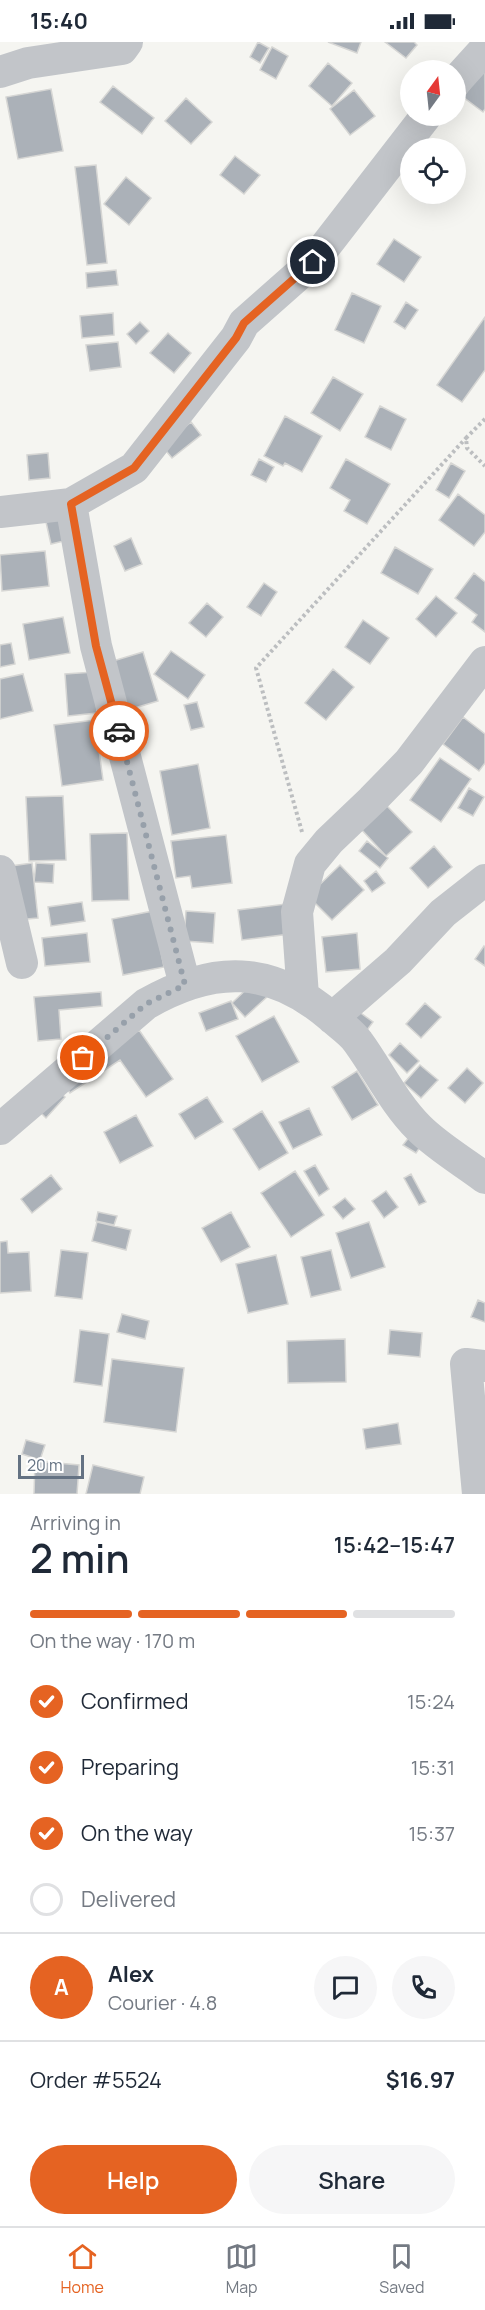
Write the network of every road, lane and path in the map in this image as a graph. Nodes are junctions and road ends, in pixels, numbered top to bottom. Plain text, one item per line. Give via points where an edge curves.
1 (128, 42) edge
2 (485, 49) edge
3 (466, 70) edge
4 (0, 72) edge
5 (418, 126) edge
6 (485, 419) edge
7 (466, 438) junction
8 (485, 466) edge
9 (71, 504) junction
10 (0, 512) edge
11 (485, 662) edge
12 (310, 864) junction
13 (0, 871) edge
14 (479, 893) edge
15 (22, 963) dead end
16 (185, 985) junction
17 (303, 996) junction
18 (332, 1018) junction
19 (0, 1129) edge
20 (485, 1178) edge
21 (485, 1366) edge
22 (478, 1494) edge

1 - 4 street via 122,49 28,63
2 - 3 street
5 - 9 street via 313,262 244,323 134,468
6 - 7 path
7 - 8 path via 466,448
7 - 12 path via 256,668
9 - 10 street
9 - 16 street via 96,646
11 - 12 street via 409,762 328,841
12 - 17 street via 297,912
13 - 15 street
14 - 18 street via 443,913 398,961
16 - 17 street via 219,976 263,978
16 - 19 street via 146,1004
17 - 18 street
18 - 20 street via 357,1040 393,1097 420,1129
21 - 22 street via 466,1364

